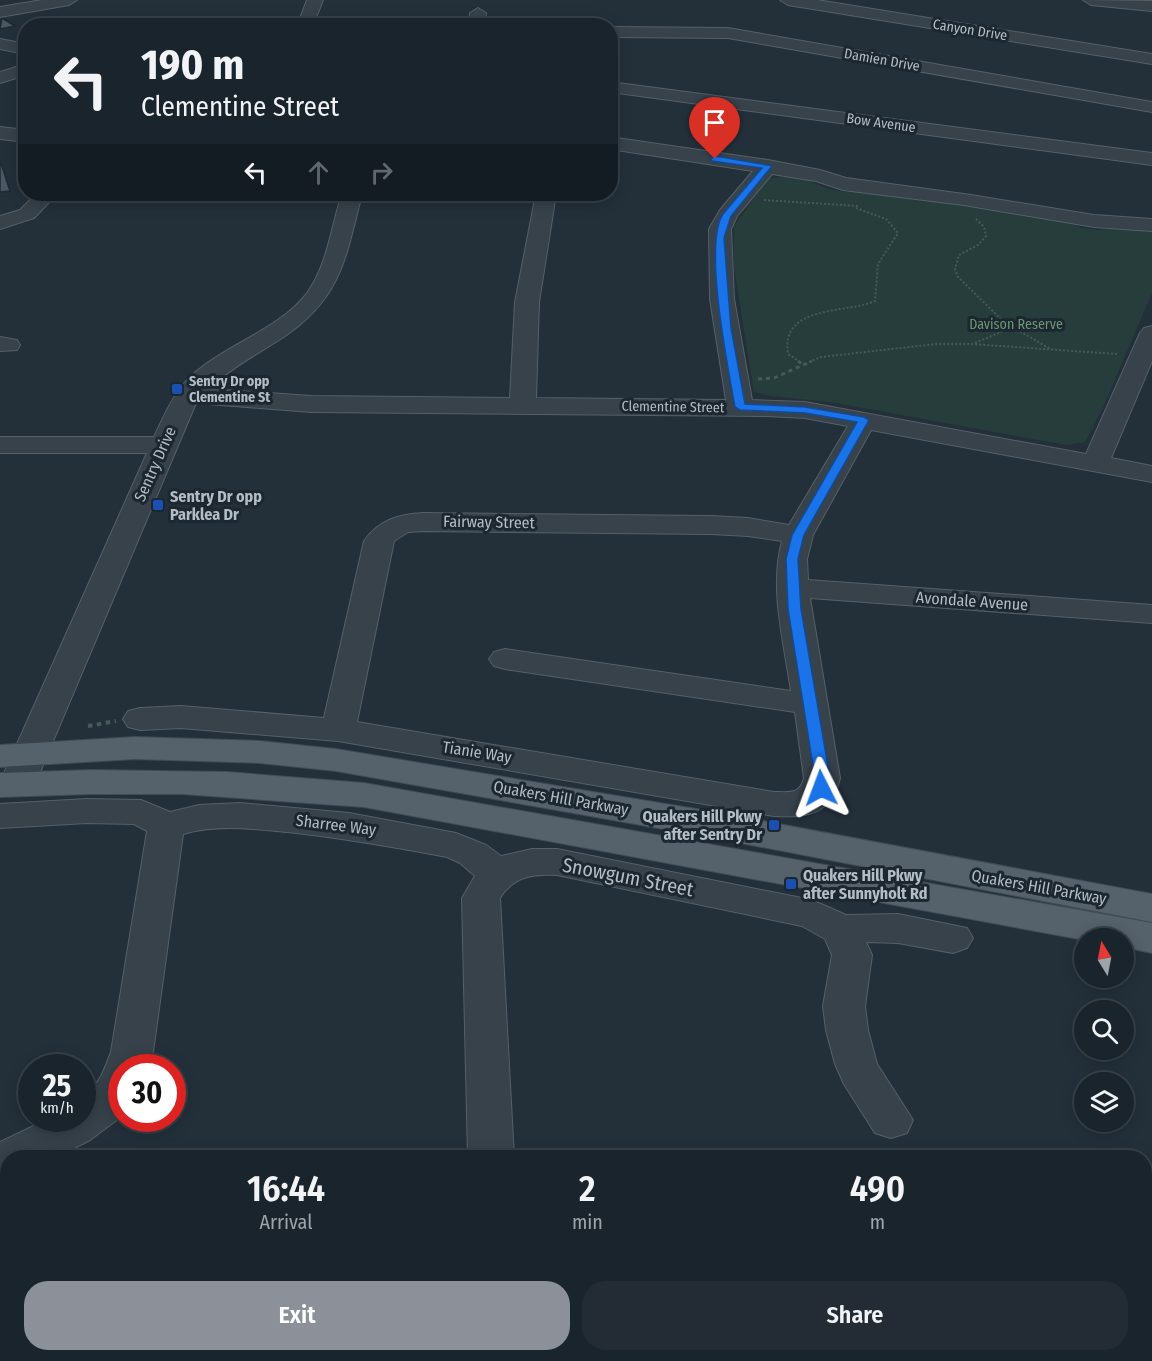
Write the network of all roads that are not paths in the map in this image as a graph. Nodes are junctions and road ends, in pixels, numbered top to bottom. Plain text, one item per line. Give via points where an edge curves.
1 (69, 0) edge
2 (315, 0) edge
3 (788, 0) edge
4 (1091, 0) edge
5 (834, 3) edge
6 (1152, 6) edge
7 (0, 12) edge
8 (981, 14) dead end
9 (308, 18) edge
10 (963, 28) junction
11 (618, 29) edge
12 (1152, 43) edge
13 (0, 44) edge
14 (18, 47) edge
15 (1144, 58) edge
16 (18, 72) edge
17 (0, 78) edge
18 (703, 79) dead end
19 (618, 88) edge
20 (685, 97) junction
21 (1152, 107) edge
22 (0, 133) edge
23 (18, 135) edge
24 (618, 144) edge
25 (1152, 159) edge
26 (768, 166) junction
27 (40, 201) edge
28 (350, 201) edge
29 (545, 201) edge
30 (0, 223) edge
31 (1152, 225) edge
32 (1152, 333) edge
33 (188, 395) junction
34 (523, 405) junction
35 (740, 407) junction
36 (864, 420) junction
37 (0, 445) edge
38 (164, 445) junction
39 (1095, 464) junction
40 (1152, 474) edge
41 (798, 535) junction
42 (793, 588) junction
43 (1152, 614) edge
44 (505, 659) dead end
45 (810, 704) junction
46 (140, 719) dead end
47 (338, 730) junction
48 (12, 770) edge
49 (0, 816) edge
50 (166, 826) junction
51 (496, 873) junction
52 (1152, 908) edge
53 (841, 930) junction
54 (953, 938) dead end
55 (1152, 938) edge
56 (131, 1054) edge
57 (108, 1101) edge
58 (891, 1120) dead end
59 (26, 1150) edge
60 (491, 1150) edge

1 - 7 street
2 - 9 street
3 - 5 street, Canyon Drive
4 - 6 street
5 - 10 street, Canyon Drive
8 - 10 street
10 - 15 street, Canyon Drive
11 - 21 street, Damien Drive via 629,26 728,33
12 - 15 street
13 - 14 street
16 - 17 street
18 - 20 street
19 - 20 street, Bow Avenue
20 - 25 street, Bow Avenue
22 - 23 street
24 - 26 street
26 - 31 street via 968,206
26 - 35 street via 723,221 719,238 722,299
27 - 30 street via 27,214
28 - 33 street, Sentry Drive via 326,280 309,305
29 - 34 street via 527,302
32 - 39 street
33 - 34 street, Clementine Street via 311,404
33 - 38 street, Sentry Drive
34 - 35 street, Clementine Street
35 - 36 street, Clementine Street via 805,410
36 - 39 street, Clementine Street
36 - 41 street
37 - 38 street
38 - 48 street, Sentry Drive
39 - 40 street, Clementine Street
41 - 42 street via 792,559
41 - 47 street, Fairway Street via 711,525 424,522 397,526 378,541
42 - 43 street, Avondale Avenue
42 - 45 street
44 - 45 street
45 - 47 street, Tianie Way via 822,778 821,788 811,800 801,803 774,804
46 - 47 street, Tianie Way via 181,717
48 - 52 main road, Quakers Hill Parkway via 135,748 260,752 336,760 720,826
48 - 55 main road, Quakers Hill Parkway via 92,781 276,785 364,795
49 - 50 street via 141,812
50 - 51 street, Sharree Way via 199,818 240,815 350,825 456,846
50 - 56 street
51 - 53 street, Snowgum Street via 535,861 556,862 812,914
51 - 60 street via 481,898
53 - 54 street via 890,926
53 - 58 street via 852,955 844,1006 847,1030 856,1064
57 - 59 street via 88,1118

